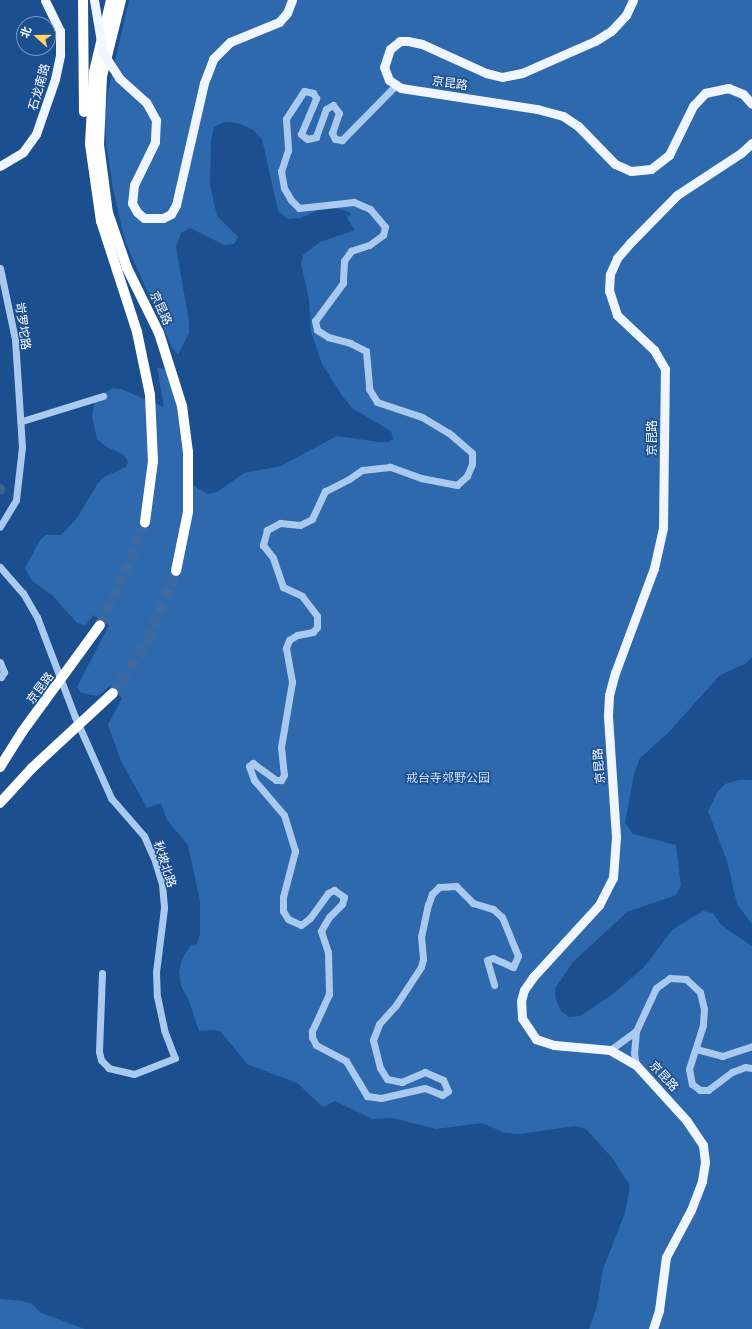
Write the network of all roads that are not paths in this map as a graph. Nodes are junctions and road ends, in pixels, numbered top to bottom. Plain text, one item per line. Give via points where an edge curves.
1 (45, 0) edge
2 (83, 0) edge
3 (94, 0) edge
4 (111, 0) edge
5 (121, 0) edge
6 (292, 0) edge
7 (633, 0) edge
8 (395, 86) junction
9 (752, 104) edge
10 (752, 143) edge
11 (0, 166) edge
12 (94, 184) junction
13 (0, 268) edge
14 (103, 396) dead end
15 (22, 421) junction
16 (145, 522) tunnel mouth
17 (0, 527) edge
18 (0, 567) edge
19 (176, 571) tunnel mouth
20 (100, 625) tunnel mouth
21 (0, 662) edge
22 (1, 677) edge
23 (113, 693) tunnel mouth
24 (0, 767) edge
25 (0, 803) edge
26 (102, 973) dead end
27 (494, 985) dead end
28 (636, 1031) junction
29 (752, 1046) edge
30 (696, 1049) junction
31 (610, 1050) junction
32 (636, 1065) junction
33 (752, 1068) edge
34 (653, 1329) edge

1 - 11 main road, 石龙南路 via 60,31 60,55 55,79 36,134 23,152
2 - 12 highway via 85,145 88,173
3 - 6 main road, bridge via 103,53 119,78 146,102 156,120 154,142 134,185 132,203 144,218 163,218 171,214 176,205 204,83 213,59 230,42 279,22 287,13
4 - 12 highway via 94,72 90,144
5 - 19 highway, 京昆路 via 102,76 99,146 108,212 127,268 168,357 182,406 188,452 188,512
7 - 8 main road, 京昆路 via 617,26 602,37 539,67 511,75 486,73 422,44 400,41 390,48 384,60 386,74
8 - 9 main road, 京昆路 via 556,113 578,126 615,164 636,171 651,169 669,155 693,106 705,93 728,88 743,94
8 - 27 street via 342,140 335,139 332,133 339,112 333,105 326,109 316,137 307,139 301,134 316,98 313,93 304,91 286,119 288,150 281,171 284,188 290,200 299,208 309,209 354,202 370,209 384,227 383,236 369,245 351,251 344,261 343,283 315,321 317,330 328,337 366,351 369,389 377,402 422,417 449,433 472,453 472,464 467,476 457,485 421,478 390,467 362,470 325,491 312,519 300,524 280,523 267,530 263,545 273,558 283,586 302,596 318,616 317,627 313,632 297,635 289,640 286,648 292,682 282,747 284,775 281,780 276,780 253,763 249,766 254,780 284,815 295,851 293,868 283,897 283,911 288,919 301,925 310,918 328,893 334,890 344,897 342,904 329,916 321,931 328,957 329,994 312,1030 312,1037 316,1044 346,1061 353,1068 367,1096 380,1098 425,1088 442,1095 448,1091 443,1080 425,1072 402,1082 387,1079 380,1068 373,1040 379,1024 396,1005 421,967 421,937 428,905 432,894 439,887 456,886 473,903 493,910 502,917 518,956 514,967 494,958 488,960
10 - 31 main road, 京昆路 via 673,199 622,252 613,267 609,281 611,300 617,315 654,350 665,370 663,528 654,568 615,673 610,694 609,722 616,837 613,878 605,896 590,916 527,985 520,1010 530,1033 545,1043
12 - 16 highway via 101,221 137,332 147,377 153,441
13 - 15 street, 岢罗坨路 via 15,339
14 - 15 street
15 - 17 street, 岢罗坨路 via 16,500
18 - 26 street, 秋坡北路 via 23,593 37,617 75,717 112,798 144,836 154,858 162,884 164,908 156,972 157,996 164,1030 175,1058 134,1074 109,1068 101,1060 99,1051
20 - 24 highway, 京昆路, bridge via 22,732
21 - 22 street via 4,672
23 - 25 highway, bridge via 32,768
28 - 30 street via 656,988 670,978 686,979 700,992 704,1008 703,1025
28 - 31 street
28 - 32 street
29 - 30 street via 722,1056
30 - 33 street via 689,1075 692,1084 700,1090 712,1089 732,1072 745,1067
31 - 32 main road, 京昆路
32 - 34 main road, 京昆路 via 687,1121 700,1138 705,1154 704,1171 696,1199 666,1257 659,1310

